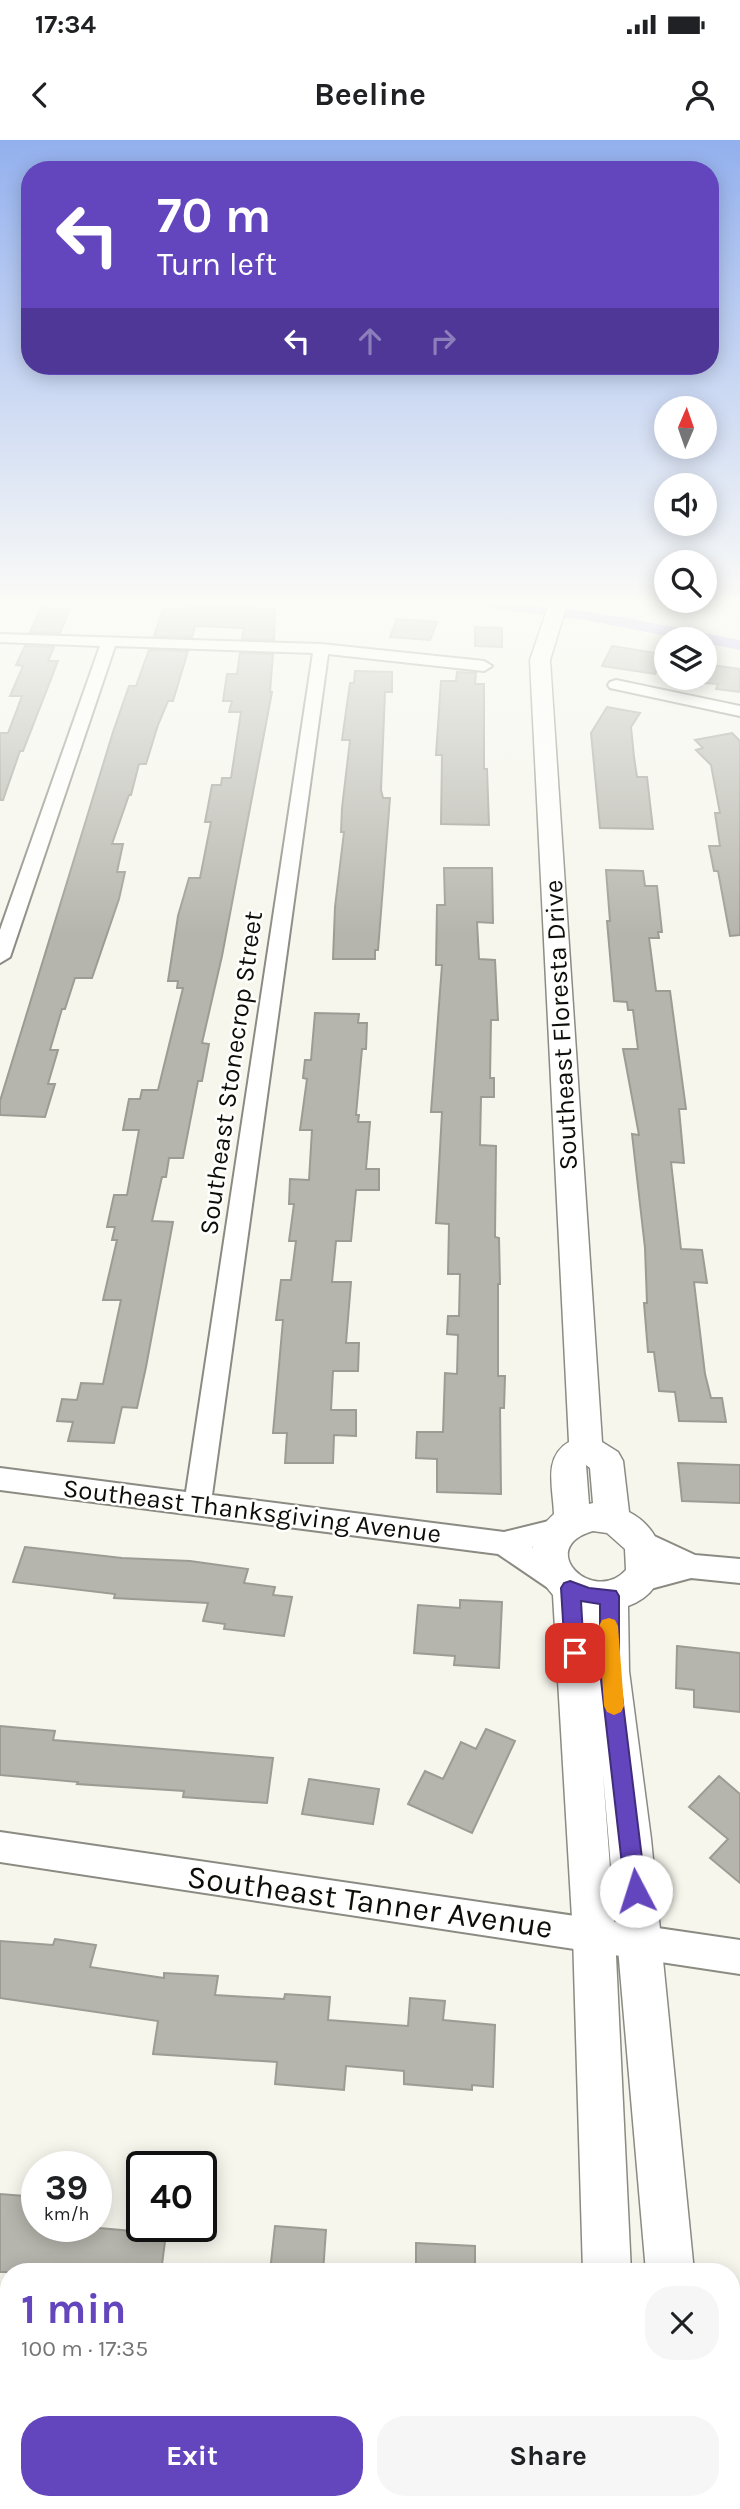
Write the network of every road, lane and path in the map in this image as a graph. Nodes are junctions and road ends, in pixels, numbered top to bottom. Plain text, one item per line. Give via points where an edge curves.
1 (84, 715) edge
2 (312, 715) edge
3 (543, 715) edge
4 (0, 957) edge
5 (586, 1448) junction
6 (0, 1479) edge
7 (197, 1505) junction
8 (565, 1525) junction
9 (625, 1530) junction
10 (504, 1542) junction
11 (691, 1566) junction
12 (740, 1571) edge
13 (596, 1587) junction
14 (0, 1847) edge
15 (594, 1935) junction
16 (641, 1942) junction
17 (740, 1957) edge
18 (607, 2263) edge
19 (669, 2263) edge

1 - 4 street
2 - 7 street, Southeast Stonecrop Street
3 - 5 street, Southeast Floresta Drive
5 - 8 street via 569,1458
5 - 9 street via 606,1461
6 - 7 street, Southeast Thanksgiving Avenue
7 - 10 street, Southeast Thanksgiving Avenue
8 - 9 street via 593,1517
8 - 10 street, Southeast Thanksgiving Avenue
8 - 13 street via 551,1540 549,1562
9 - 11 street
9 - 13 street via 646,1562
10 - 13 street, Southeast Thanksgiving Avenue
11 - 12 street
11 - 13 street
13 - 15 street
13 - 16 street
14 - 15 street, Southeast Tanner Avenue
15 - 16 street, Southeast Tanner Avenue
15 - 18 street
16 - 17 street, Southeast Tanner Avenue
16 - 19 street

